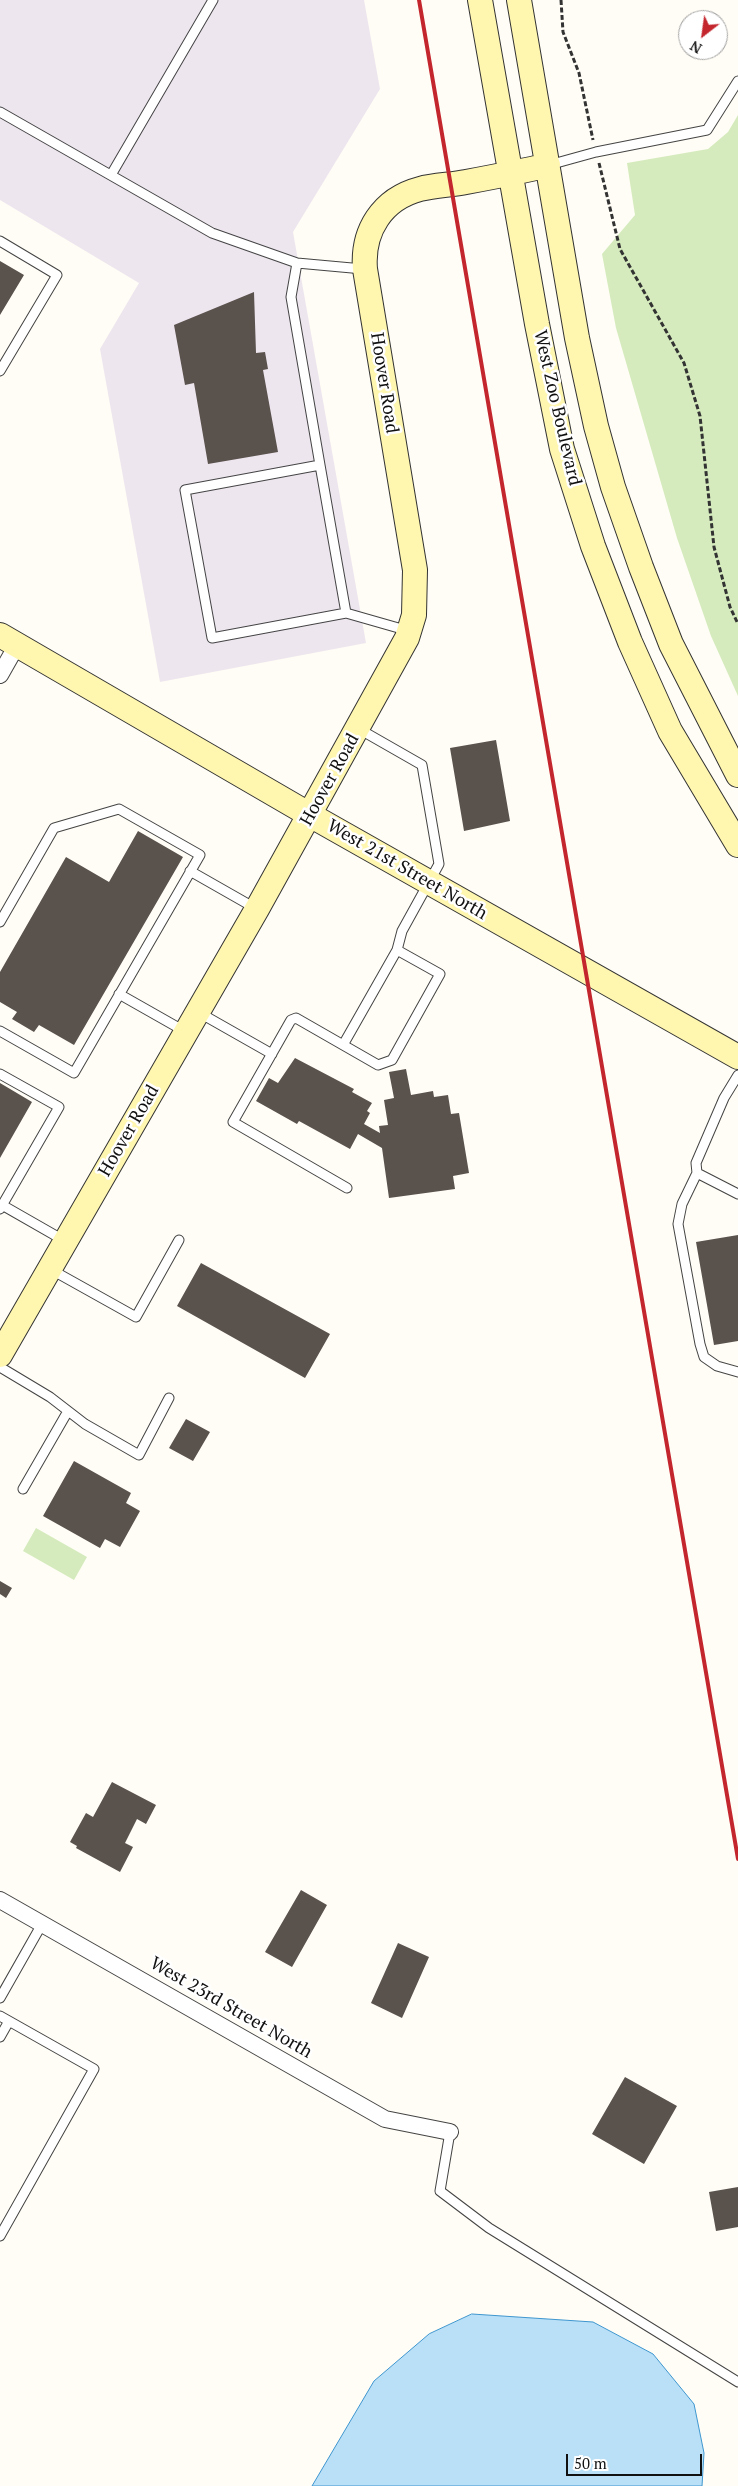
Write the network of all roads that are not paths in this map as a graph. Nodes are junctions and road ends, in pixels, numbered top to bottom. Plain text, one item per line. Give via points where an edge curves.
1 (213, 0) edge
2 (480, 0) edge
3 (519, 0) edge
4 (738, 81) edge
5 (0, 112) edge
6 (548, 165) junction
7 (510, 174) junction
8 (111, 175) junction
9 (0, 242) edge
10 (296, 263) junction
11 (365, 269) junction
12 (0, 371) edge
13 (320, 465) junction
14 (346, 613) junction
15 (409, 631) junction
16 (9, 640) edge
17 (0, 675) edge
18 (359, 729) junction
19 (738, 775) edge
20 (310, 815) junction
21 (738, 845) edge
22 (190, 871) junction
23 (429, 883) junction
24 (257, 909) junction
25 (0, 922) edge
26 (397, 950) junction
27 (119, 994) junction
28 (198, 1012) junction
29 (0, 1031) edge
30 (186, 1032) junction
31 (343, 1045) junction
32 (272, 1054) junction
33 (738, 1061) edge
34 (0, 1074) edge
35 (697, 1173) junction
36 (347, 1188) dead end
37 (738, 1194) edge
38 (1, 1207) edge
39 (179, 1240) dead end
40 (66, 1241) junction
41 (49, 1269) junction
42 (0, 1355) edge
43 (0, 1367) edge
44 (738, 1372) edge
45 (169, 1398) dead end
46 (68, 1411) junction
47 (23, 1489) dead end
48 (0, 1900) edge
49 (42, 1924) junction
50 (0, 1998) edge
51 (0, 2016) edge
52 (9, 2021) junction
53 (0, 2037) edge
54 (450, 2132) joint
55 (0, 2236) edge
56 (738, 2382) edge

1 - 8 lane
2 - 7 street, West Zoo Boulevard
3 - 6 street, West Zoo Boulevard
4 - 6 lane via 707,130
5 - 8 lane
6 - 7 street, Hoover Road
6 - 19 street, West Zoo Boulevard via 577,338 613,487 671,644
7 - 11 street, Hoover Road via 421,188 403,195 379,214 370,228 365,245
7 - 21 street, West Zoo Boulevard via 562,449 593,546 630,642 670,731
8 - 10 lane via 212,233
9 - 12 lane via 57,275
10 - 11 lane
10 - 13 lane via 290,297
11 - 15 street, Hoover Road via 415,570 416,594
13 - 14 lane
13 - 14 lane via 185,490 212,638
14 - 15 lane
15 - 18 street, Hoover Road
16 - 17 street
16 - 20 street, West 21st Street North
18 - 20 street, Hoover Road
18 - 23 lane via 422,765 439,864
20 - 23 street, West 21st Street North
20 - 24 street, Hoover Road
22 - 24 lane
22 - 25 lane via 200,855 119,808 54,828
22 - 27 lane
23 - 26 lane via 402,931
23 - 33 street, West 21st Street North
24 - 28 street, Hoover Road
26 - 31 lane
26 - 31 lane via 440,974 396,1053 392,1060 378,1065
27 - 29 lane via 74,1073
27 - 30 lane
28 - 30 street, Hoover Road
28 - 32 lane
30 - 40 street, Hoover Road
31 - 32 lane via 296,1018 291,1020
32 - 36 lane via 233,1122
33 - 35 lane via 696,1163
34 - 38 lane via 59,1108
35 - 37 lane
35 - 44 lane via 682,1204 678,1224 700,1344 704,1357 717,1366
38 - 40 lane
39 - 41 lane via 136,1317
40 - 41 street, Hoover Road
41 - 42 street, Hoover Road
43 - 46 lane
45 - 46 lane via 139,1455
46 - 47 lane
48 - 49 street, West 23rd Street North
49 - 50 lane
49 - 54 street, West 23rd Street North via 385,2119
51 - 52 lane
52 - 53 lane
52 - 55 lane via 94,2069
54 - 56 lane via 440,2191 489,2228

